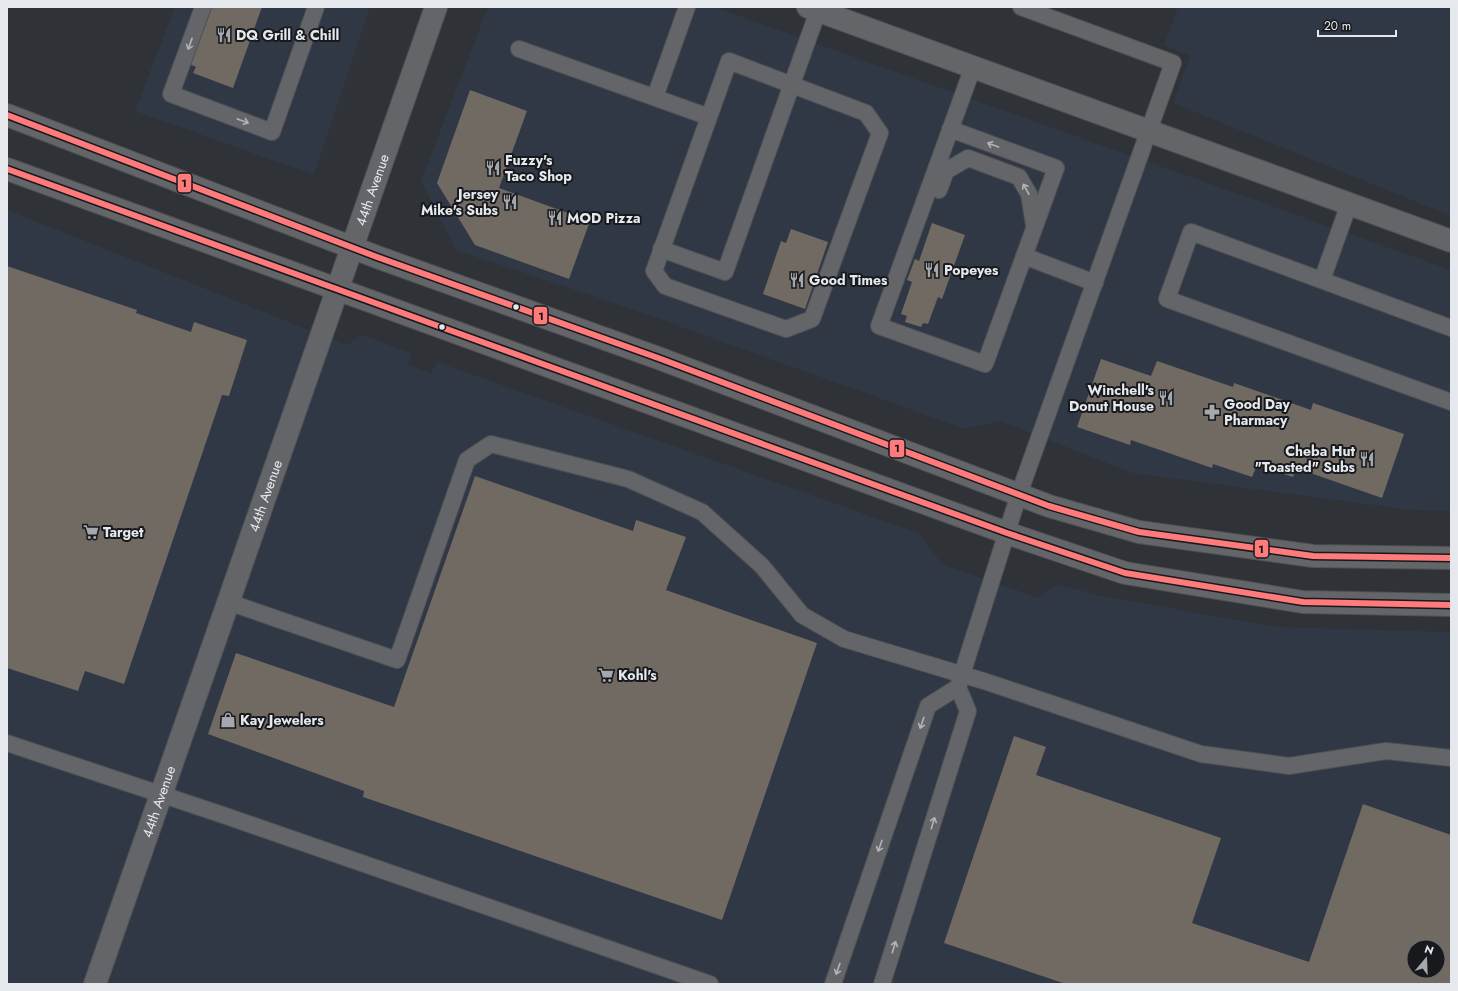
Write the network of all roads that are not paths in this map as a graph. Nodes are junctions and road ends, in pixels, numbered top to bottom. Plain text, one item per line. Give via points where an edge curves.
1 (203, 7) edge
2 (316, 7) edge
3 (436, 7) edge
4 (688, 7) edge
5 (1021, 7) edge
6 (813, 9) edge
7 (519, 49) dead end
8 (973, 67) junction
9 (792, 84) junction
10 (654, 97) junction
11 (7, 115) edge
12 (709, 117) junction
13 (950, 129) junction
14 (1149, 131) junction
15 (7, 169) edge
16 (1349, 204) junction
17 (1034, 227) junction
18 (1451, 241) edge
19 (352, 247) junction
20 (661, 249) junction
21 (1024, 256) junction
22 (1322, 280) junction
23 (1095, 283) junction
24 (338, 288) junction
25 (887, 304) junction
26 (1451, 328) edge
27 (1451, 402) edge
28 (1019, 494) junction
29 (1007, 533) junction
30 (1451, 558) edge
31 (228, 602) junction
32 (1451, 605) edge
33 (960, 681) junction
34 (7, 743) edge
35 (1451, 758) edge
36 (161, 794) junction
37 (95, 984) edge
38 (710, 984) edge
39 (833, 984) edge
40 (882, 984) edge

1 -> 2 lane via 171,94 272,132
3 - 19 street, 44th Avenue
4 - 10 lane
5 - 14 lane via 1173,63
6 - 8 street
6 - 9 lane
7 - 10 lane
8 - 13 lane
8 - 14 street
9 - 12 lane via 729,61
9 - 20 lane via 725,272
9 - 20 lane via 866,113 880,133 812,319 786,329 665,286 654,271
10 - 12 lane
11 - 19 street
12 - 20 lane
17 -> 13 lane via 1056,168
13 - 25 lane
14 - 16 street
14 - 23 lane
15 - 24 street
16 - 18 street
16 - 22 lane
17 - 21 lane
17 -> 25 lane via 1029,194 1019,177 968,158 946,171 902,289
19 - 24 street, 44th Avenue
19 - 28 street via 661,359
21 - 23 lane
21 - 25 lane via 985,364 879,326
22 - 26 lane
22 - 27 lane via 1191,232 1167,299
23 - 28 lane
24 - 29 street
24 - 31 street, 44th Avenue
28 - 29 lane
28 - 30 street via 1049,506 1139,532 1313,556
29 - 32 street via 1125,573 1256,595 1303,602
29 - 33 lane
31 - 33 lane via 396,660 467,460 491,444 628,478 702,512 762,566 802,615 844,639
31 - 36 street, 44th Avenue
33 - 35 lane via 1201,754 1289,766 1386,751
33 -> 39 lane via 928,706
40 -> 33 lane via 968,711
34 - 36 lane
36 - 37 street, 44th Avenue
36 - 38 lane

